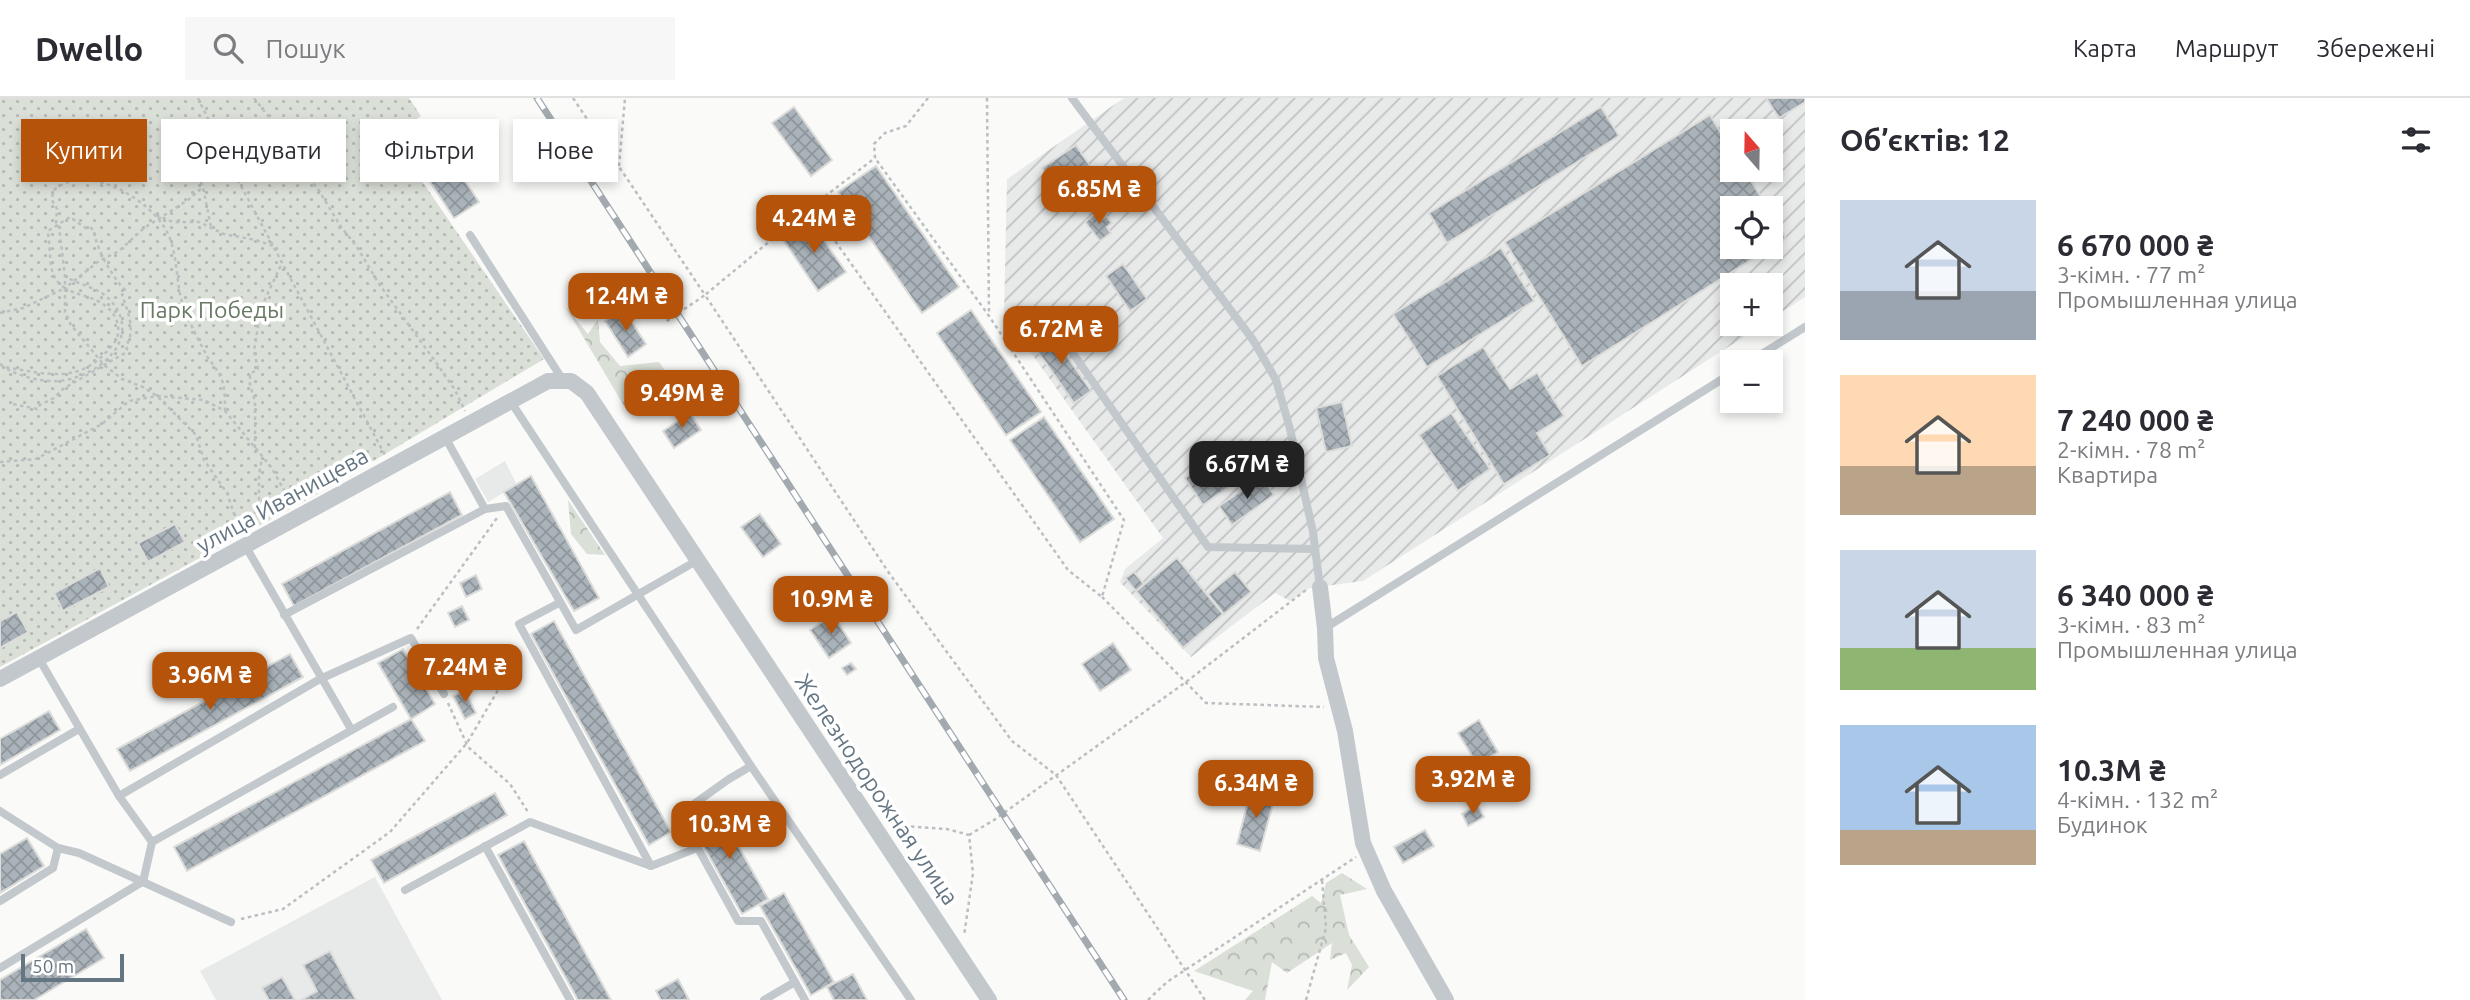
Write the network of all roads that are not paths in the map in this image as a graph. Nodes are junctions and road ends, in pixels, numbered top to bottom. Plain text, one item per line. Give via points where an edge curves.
1 (1072, 98) edge
2 (470, 235) dead end
3 (1049, 319) dead end
4 (1805, 327) edge
5 (1768, 350) edge
6 (1720, 381) edge
7 (564, 382) junction
8 (511, 402) junction
9 (445, 437) junction
10 (485, 509) junction
11 (246, 547) junction
12 (1315, 550) junction
13 (698, 560) junction
14 (1319, 583) joint
15 (640, 595) junction
16 (559, 603) junction
17 (284, 615) junction
18 (1325, 628) junction
19 (38, 657) junction
20 (0, 679) edge
21 (320, 679) junction
22 (444, 694) road end
23 (393, 707) dead end
24 (79, 729) junction
25 (351, 729) junction
26 (751, 766) junction
27 (0, 775) edge
28 (120, 796) junction
29 (0, 811) edge
30 (152, 842) junction
31 (485, 846) junction
32 (58, 848) junction
33 (697, 848) junction
34 (651, 866) junction
35 (143, 882) junction
36 (405, 890) dead end
37 (0, 901) edge
38 (231, 922) road end
39 (0, 968) edge
40 (795, 982) junction
41 (570, 1000) edge
42 (764, 1000) edge
43 (805, 1000) edge
44 (911, 1000) edge
45 (989, 1000) edge
46 (1446, 1000) edge

1 - 12 lane via 1253,340 1276,380
2 - 7 lane
3 - 12 lane via 1208,547
4 - 5 lane
6 - 18 lane
7 - 8 street, улица Иванищева via 548,381
7 - 13 street, Железнодорожная улица via 587,393
8 - 9 street, улица Иванищева
8 - 15 lane
9 - 10 lane
9 - 11 street, улица Иванищева
10 - 16 lane via 506,506
10 - 17 lane
11 - 17 lane
11 - 19 street, улица Иванищева
12 - 14 lane
13 - 15 lane
13 - 45 street, Железнодорожная улица
14 - 18 street
15 - 16 lane via 576,630
15 - 26 lane
16 - 34 lane via 519,624
17 - 21 lane
18 - 46 street via 1326,659 1345,731 1366,850
19 - 20 street, улица Иванищева
19 - 24 lane
21 - 22 lane via 411,638
21 - 25 lane
21 - 28 lane
23 - 25 lane
24 - 27 lane
24 - 28 lane
25 - 30 lane
26 - 33 lane via 684,811 683,821
26 - 44 lane
28 - 30 lane
29 - 32 lane
30 - 35 lane
31 - 34 lane via 530,822
31 - 36 lane
31 - 41 lane
32 - 35 lane
32 - 37 lane via 53,868
33 - 34 lane
33 - 40 lane via 738,921 761,921
35 - 38 lane
35 - 39 lane
40 - 42 lane
40 - 43 lane

